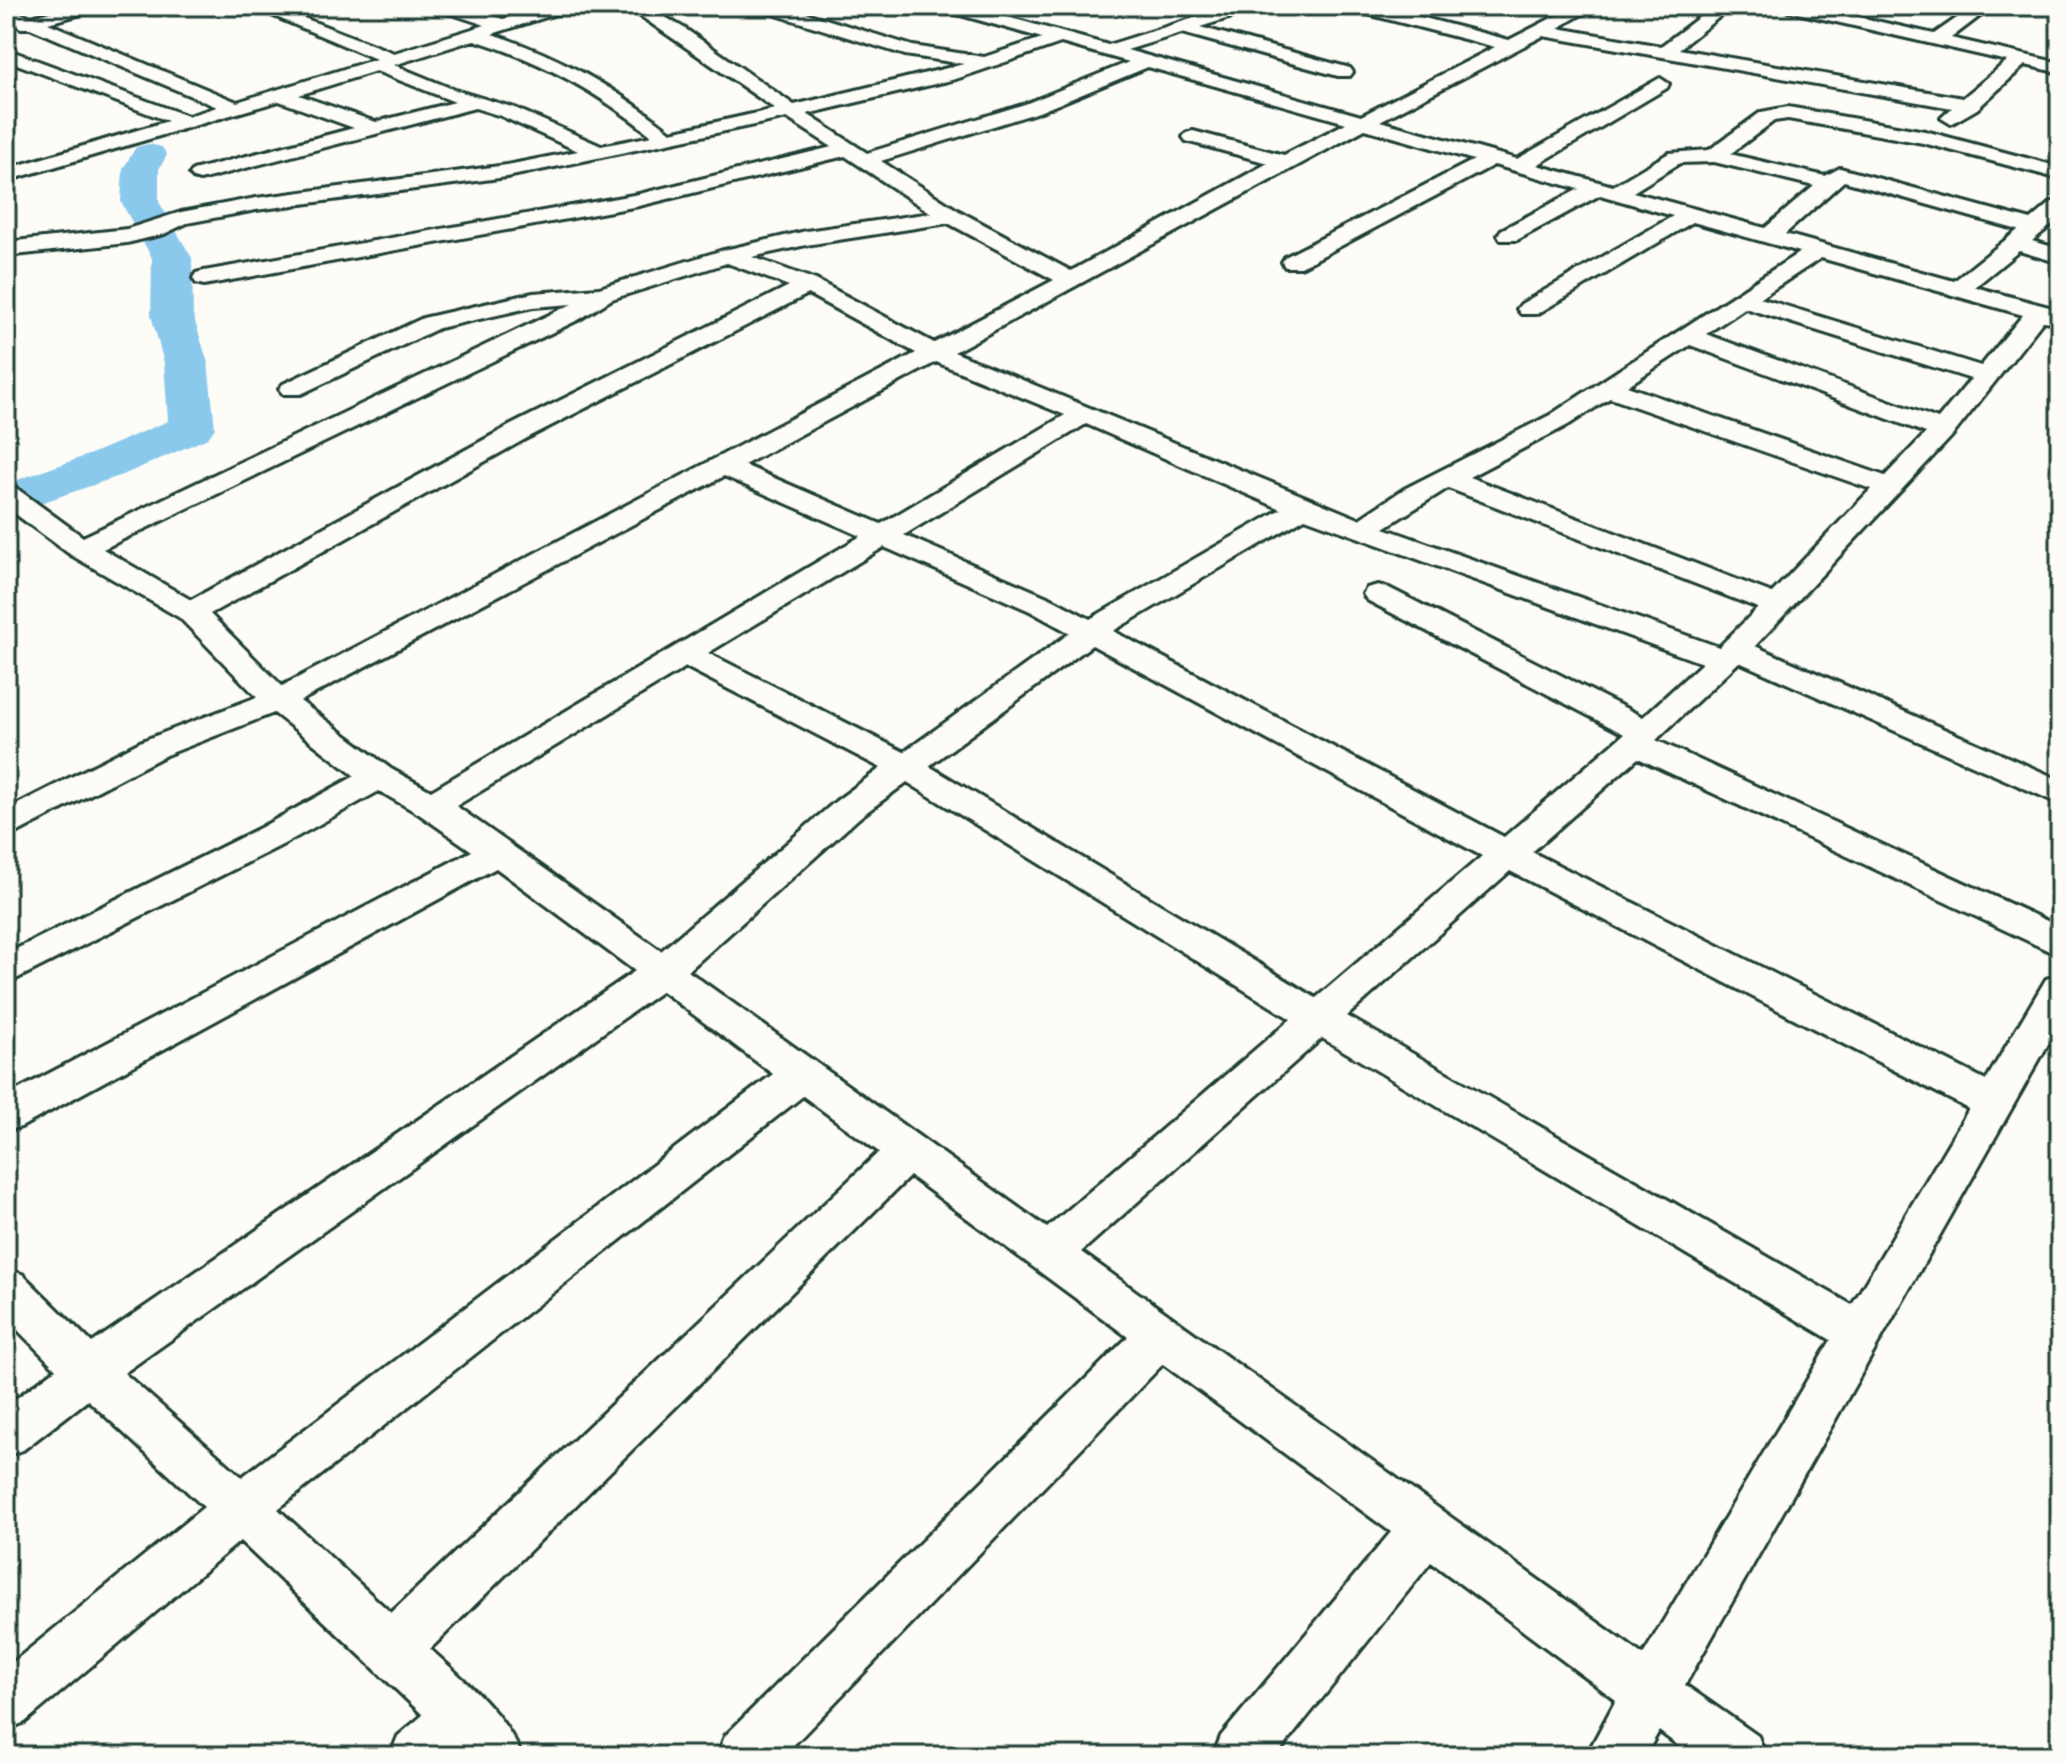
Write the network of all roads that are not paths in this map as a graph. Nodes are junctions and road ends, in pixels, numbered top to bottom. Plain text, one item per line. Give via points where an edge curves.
1 (90, 6) edge
2 (258, 6) edge
3 (446, 6) edge
4 (563, 6) edge
5 (634, 6) edge
6 (766, 6) edge
7 (949, 6) edge
8 (1184, 6) edge
9 (1358, 6) edge
10 (1588, 6) edge
11 (1725, 6) edge
12 (1792, 6) edge
13 (1985, 6) edge
14 (1390, 9) edge
15 (6, 13) edge
16 (1252, 14) edge
17 (1223, 15) junction
18 (33, 22) junction
19 (502, 25) junction
20 (1184, 28) junction
21 (6, 29) edge
22 (1538, 30) junction
23 (477, 35) junction
24 (1058, 38) junction
25 (1935, 41) junction
26 (1509, 45) junction
27 (1107, 51) junction
28 (1664, 52) junction
29 (6, 54) edge
30 (115, 55) junction
31 (2020, 60) junction
32 (387, 62) junction
33 (1145, 62) junction
34 (991, 63) junction
35 (2060, 68) edge
36 (55, 72) junction
37 (1344, 72) dead end
38 (1660, 84) dead end
39 (280, 95) junction
40 (477, 102) junction
41 (1970, 105) junction
42 (235, 108) junction
43 (791, 112) junction
44 (185, 121) junction
45 (1364, 124) junction
46 (376, 129) junction
47 (1193, 137) dead end
48 (1925, 137) junction
49 (667, 139) junction
50 (6, 150) edge
51 (599, 153) junction
52 (859, 154) junction
53 (1714, 156) junction
54 (1493, 158) junction
55 (1286, 162) junction
56 (38, 166) junction
57 (1520, 166) junction
58 (1841, 172) junction
59 (2060, 173) edge
60 (200, 174) dead end
61 (6, 175) edge
62 (1607, 190) junction
63 (2060, 207) edge
64 (1691, 214) junction
65 (951, 216) junction
66 (2036, 228) junction
67 (1509, 235) dead end
68 (1769, 236) junction
69 (2016, 243) junction
70 (6, 249) edge
71 (1818, 250) junction
72 (728, 256) junction
73 (2060, 256) edge
74 (1293, 262) dead end
75 (204, 278) dead end
76 (1071, 280) junction
77 (808, 285) junction
78 (1960, 288) junction
79 (604, 294) junction
80 (1742, 300) junction
81 (1529, 309) dead end
82 (2049, 315) edge
83 (1689, 336) junction
84 (935, 353) junction
85 (1987, 376) junction
86 (1607, 388) junction
87 (292, 389) dead end
88 (1085, 414) junction
89 (1943, 430) junction
90 (722, 465) junction
91 (1447, 478) junction
92 (1891, 487) junction
93 (6, 494) edge
94 (1303, 508) junction
95 (1363, 529) junction
96 (882, 535) junction
97 (81, 549) junction
98 (1378, 594) dead end
99 (1775, 604) junction
100 (191, 612) junction
101 (1090, 632) junction
102 (684, 653) junction
103 (1729, 654) junction
104 (278, 700) junction
105 (1640, 738) junction
106 (906, 767) junction
107 (379, 777) junction
108 (2060, 793) edge
109 (431, 806) junction
110 (6, 824) edge
111 (498, 852) junction
112 (1507, 854) junction
113 (2060, 943) edge
114 (6, 970) edge
115 (662, 972) junction
116 (2060, 989) edge
117 (1319, 1018) junction
118 (802, 1074) junction
119 (1993, 1102) junction
120 (6, 1115) edge
121 (908, 1151) junction
122 (1048, 1254) junction
123 (6, 1288) edge
124 (1859, 1333) junction
125 (1161, 1335) junction
126 (89, 1371) junction
127 (6, 1434) edge
128 (241, 1508) junction
129 (1426, 1528) junction
130 (392, 1649) junction
131 (1652, 1693) junction
132 (6, 1703) edge
133 (478, 1736) edge
134 (418, 1756) edge
135 (745, 1756) edge
136 (1241, 1756) edge
137 (1614, 1756) edge
138 (1738, 1756) edge

1 - 18 street
2 - 32 street
3 - 19 street
4 - 19 street
5 - 43 street
6 - 34 street via 911,51
7 - 24 street
8 - 17 street
9 - 14 street
10 - 22 street
11 - 28 street
12 - 25 street
13 - 25 street
14 - 26 street
15 - 18 street
16 - 17 street
17 - 20 street
18 - 21 street
18 - 30 street
19 - 23 street
20 - 27 street
20 - 37 street
22 - 26 street
22 - 28 street
23 - 32 street
23 - 49 street via 558,62 629,107
24 - 27 street
24 - 34 street
25 - 31 street
26 - 45 street
27 - 33 street
28 - 41 street
29 - 36 street
30 - 36 street
30 - 42 street
31 - 35 street
31 - 41 street
32 - 39 street
32 - 40 street
33 - 45 street
33 - 52 street via 1032,108
34 - 43 street
36 - 44 street
38 - 57 street
39 - 42 street
39 - 46 street
40 - 46 street
40 - 51 street
41 - 48 street
42 - 44 street
43 - 49 street
43 - 52 street
44 - 56 street
45 - 54 street
45 - 55 street
46 - 60 street
47 - 55 street
48 - 53 street via 1788,113 1768,116
48 - 59 street
49 - 51 street
50 - 56 street
51 - 70 street via 507,171 256,204 181,218 127,236
52 - 65 street
52 - 75 street via 639,200
53 - 58 street
53 - 62 street via 1676,157
54 - 57 street
54 - 74 street
55 - 76 street
56 - 61 street
57 - 62 street
58 - 66 street
58 - 68 street
62 - 64 street
62 - 67 street
63 - 66 street
64 - 68 street
64 - 81 street
65 - 72 street
65 - 76 street
66 - 69 street
68 - 71 street
69 - 73 street
69 - 78 street
71 - 78 street
71 - 80 street
72 - 77 street
72 - 79 street
76 - 84 street
77 - 84 street
77 - 100 street via 520,431
78 - 82 street
79 - 87 street via 533,300 431,323
79 - 97 street
80 - 83 street
80 - 85 street
82 - 85 street
83 - 86 street
83 - 89 street
84 - 88 street
84 - 90 street
85 - 89 street
86 - 91 street via 1559,420
86 - 92 street
88 - 94 street
88 - 96 street
89 - 92 street
90 - 96 street
90 - 104 street
91 - 95 street
91 - 99 street
92 - 99 street
93 - 97 street
94 - 95 street
94 - 101 street
95 - 103 street
96 - 101 street
96 - 102 street
97 - 100 street
98 - 105 street
99 - 103 street
100 - 104 street
101 - 106 street
101 - 112 street
102 - 106 street
102 - 109 street
103 - 105 street
103 - 108 street
104 - 107 street
104 - 110 street via 154,748
105 - 112 street
105 - 113 street
106 - 115 street via 848,809
106 - 117 street
107 - 109 street
107 - 114 street
109 - 111 street
111 - 115 street
111 - 120 street
112 - 117 street
112 - 119 street
115 - 118 street
115 - 126 street
116 - 119 street
117 - 122 street
117 - 124 street
118 - 121 street
118 - 128 street
119 - 124 street
121 - 122 street
121 - 130 street
122 - 125 street
123 - 126 street
124 - 131 street
125 - 129 street
125 - 135 street
126 - 127 street
126 - 128 street
128 - 130 street
128 - 132 street
129 - 131 street
129 - 136 street
130 - 133 street
131 - 137 street
131 - 138 street
133 - 134 street

